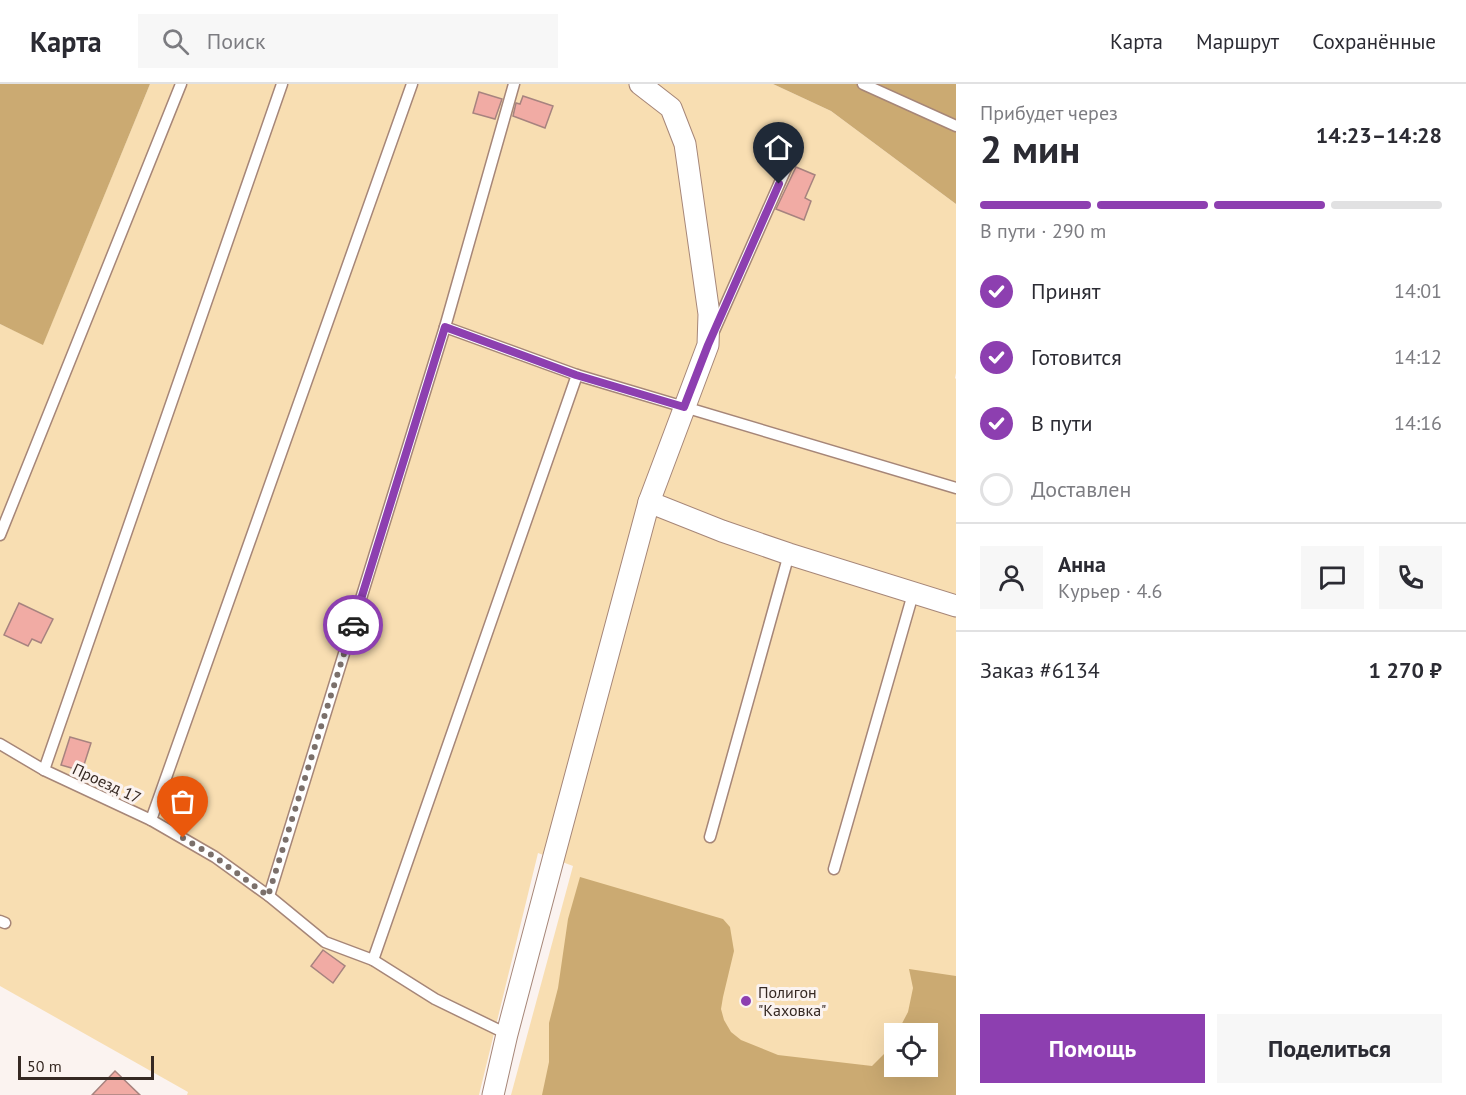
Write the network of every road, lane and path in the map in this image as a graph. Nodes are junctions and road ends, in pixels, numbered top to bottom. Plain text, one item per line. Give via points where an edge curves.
1 (181, 84) edge
2 (282, 84) edge
3 (412, 84) edge
4 (514, 84) edge
5 (640, 84) edge
6 (863, 84) edge
7 (956, 126) edge
8 (788, 164) dead end
9 (445, 327) junction
10 (708, 345) junction
11 (576, 375) junction
12 (684, 407) junction
13 (956, 488) edge
14 (649, 502) junction
15 (0, 535) edge
16 (789, 554) junction
17 (913, 594) junction
18 (956, 606) edge
19 (0, 744) edge
20 (44, 770) junction
21 (151, 820) junction
22 (710, 837) dead end
23 (834, 869) dead end
24 (268, 896) junction
25 (373, 960) junction
26 (507, 1034) junction
27 (493, 1095) edge

1 - 15 lane
2 - 20 lane
3 - 21 lane
4 - 9 lane
5 - 10 street via 671,108 685,144 709,314
6 - 7 lane
8 - 10 lane
9 - 11 lane
9 - 24 lane
10 - 12 street
11 - 12 lane
11 - 25 lane
12 - 13 lane
12 - 14 street
14 - 16 street
14 - 26 street
16 - 17 street
16 - 22 lane
17 - 18 street
17 - 23 lane
19 - 20 lane, Проезд 17
20 - 21 lane, Проезд 17
21 - 24 lane, Проезд 17 via 215,857
24 - 25 lane, Проезд 17 via 325,942
25 - 26 lane, Проезд 17 via 435,999
26 - 27 street

